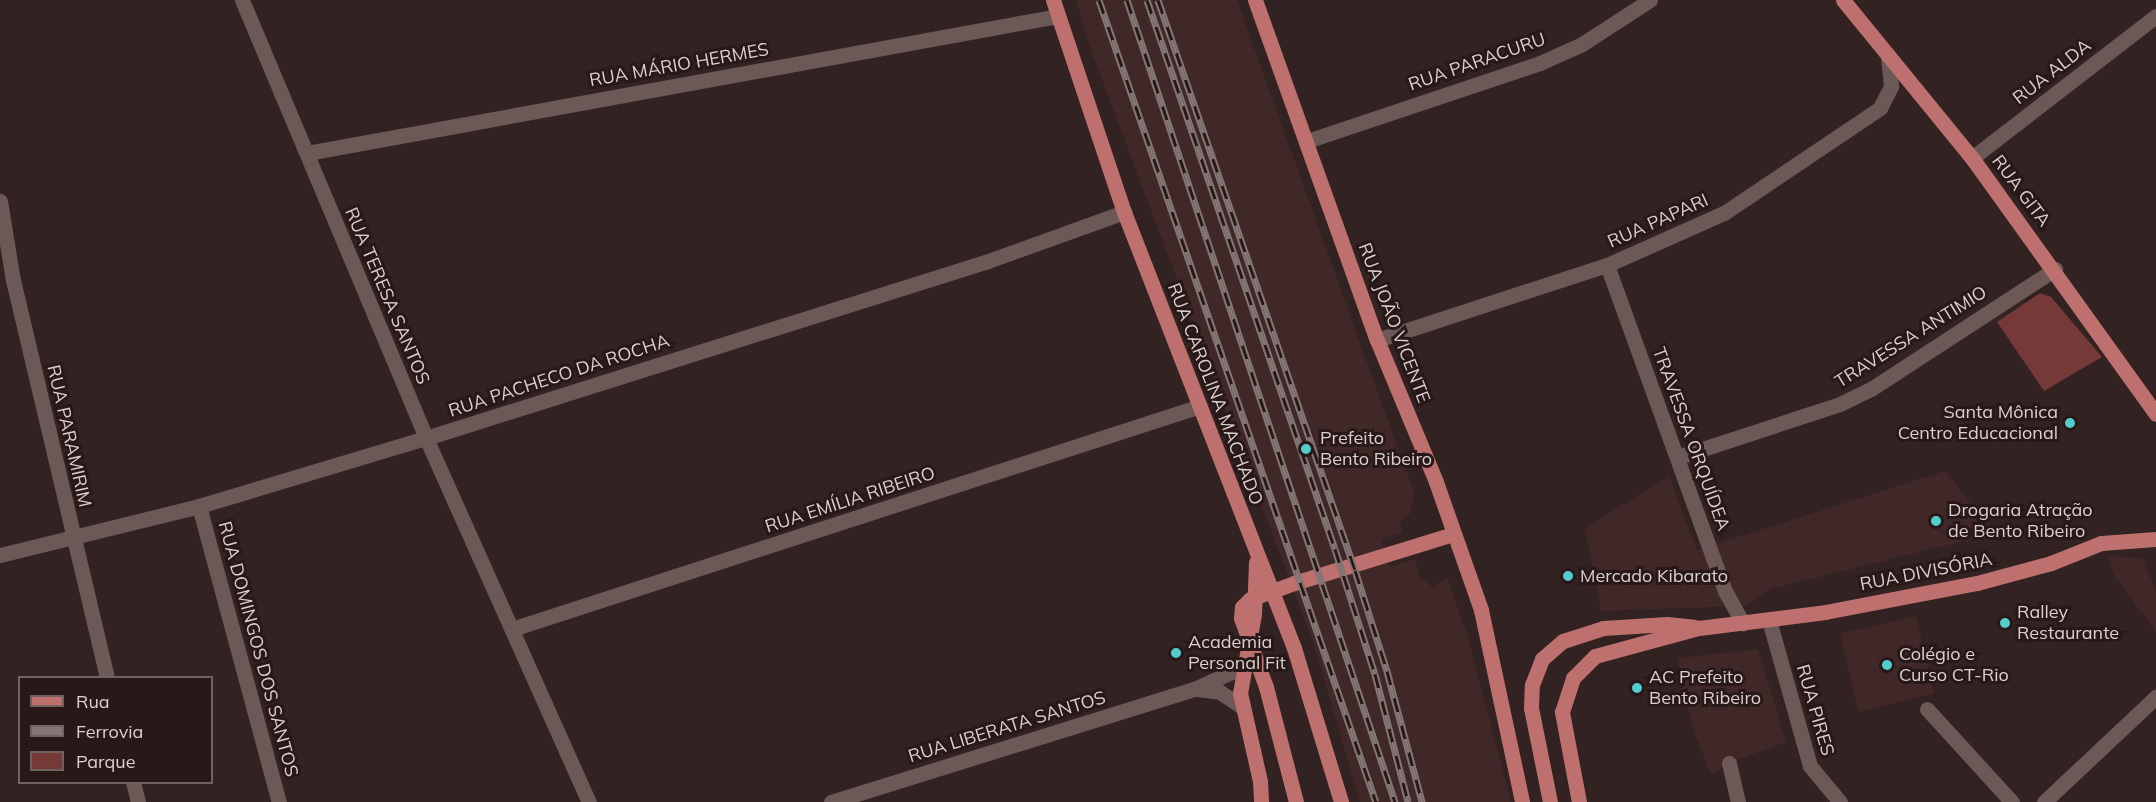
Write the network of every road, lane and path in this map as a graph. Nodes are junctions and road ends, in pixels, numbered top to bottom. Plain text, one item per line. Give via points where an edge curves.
1 (242, 0) edge
2 (1053, 0) edge
3 (1255, 0) edge
4 (1650, 0) edge
5 (1844, 0) edge
6 (1058, 16) junction
7 (2156, 16) edge
8 (1888, 55) junction
9 (1307, 141) junction
10 (307, 153) junction
11 (1972, 158) junction
12 (0, 201) edge
13 (1124, 212) junction
14 (1607, 265) junction
15 (2055, 269) junction
16 (1377, 340) junction
17 (1200, 406) junction
18 (2156, 414) edge
19 (426, 438) junction
20 (1678, 457) junction
21 (199, 506) junction
22 (1453, 534) junction
23 (73, 538) junction
24 (2156, 539) edge
25 (1255, 553) junction
26 (0, 555) edge
27 (1769, 620) junction
28 (1743, 623) junction
29 (512, 628) junction
30 (1700, 628) junction
31 (1245, 666) junction
32 (107, 676) edge
33 (1194, 688) junction
34 (2156, 697) edge
35 (1241, 706) junction
36 (1927, 709) dead end
37 (1729, 763) dead end
38 (133, 784) edge
39 (138, 802) edge
40 (279, 802) edge
41 (589, 802) edge
42 (831, 802) edge
43 (1261, 802) edge
44 (1296, 802) edge
45 (1341, 802) edge
46 (1522, 802) edge
47 (1550, 802) edge
48 (1579, 802) edge
49 (1738, 802) edge
50 (1840, 802) edge
51 (2012, 802) edge
52 (2044, 802) edge

1 - 10 street, RUA TERESA SANTOS
2 - 6 main road, RUA CAROLINA MACHADO
3 - 9 main road, RUA JOÃO VICENTE
4 - 9 street, RUA PARACURU via 1582,44 1540,63
5 - 8 main road, RUA GITA
6 - 10 street, RUA MÁRIO HERMES
6 - 13 main road, RUA CAROLINA MACHADO
7 - 11 street, RUA ALDA
8 - 11 main road, RUA GITA
8 - 14 street, RUA PAPARI via 1891,86 1880,108 1724,213
9 - 16 main road, RUA JOÃO VICENTE
10 - 19 street, RUA TERESA SANTOS
11 - 15 main road, RUA GITA
12 - 23 street, RUA PARAMIRIM via 14,280
13 - 17 main road, RUA CAROLINA MACHADO
13 - 19 street, RUA PACHECO DA ROCHA via 988,261
14 - 16 street, RUA PAPARI
14 - 20 street, TRAVESSA ORQUÍDEA
15 - 18 main road, RUA GITA
15 - 20 street, TRAVESSA ANTIMIO via 1871,389 1840,404
16 - 22 main road, RUA JOÃO VICENTE via 1436,482
17 - 25 main road, RUA CAROLINA MACHADO
17 - 29 street, RUA EMÍLIA RIBEIRO
19 - 21 street, RUA PACHECO DA ROCHA
19 - 29 street, RUA TERESA SANTOS
20 - 28 street, TRAVESSA ORQUÍDEA via 1725,591
21 - 23 street, RUA PACHECO DA ROCHA
21 - 40 street, RUA DOMINGOS DOS SANTOS
22 - 44 main road via 1294,583 1250,599 1242,607 1242,623 1266,687
22 - 46 main road, RUA JOÃO VICENTE via 1481,610
23 - 26 street, RUA PACHECO DA ROCHA
23 - 32 street, RUA PARAMIRIM
24 - 27 main road, RUA DIVISÓRIA via 2101,543 2008,576
25 - 31 main road via 1257,593
25 - 45 main road, RUA CAROLINA MACHADO via 1294,648
27 - 28 main road, RUA DIVISÓRIA
27 - 50 street, RUA PIRES via 1810,766
28 - 30 main road, RUA DIVISÓRIA
29 - 41 street, RUA TERESA SANTOS
30 - 47 main road, RUA DIVISÓRIA via 1667,624 1614,626 1563,641 1538,665 1531,695
30 - 48 main road, RUA DIVISÓRIA via 1602,653 1579,669 1568,688 1562,712
31 - 33 street, RUA LIBERATA SANTOS
31 - 35 main road
33 - 35 street, RUA LIBERATA SANTOS via 1220,692
33 - 42 street, RUA LIBERATA SANTOS
34 - 52 street
35 - 43 main road via 1260,781
36 - 51 street
37 - 49 street
38 - 39 street

